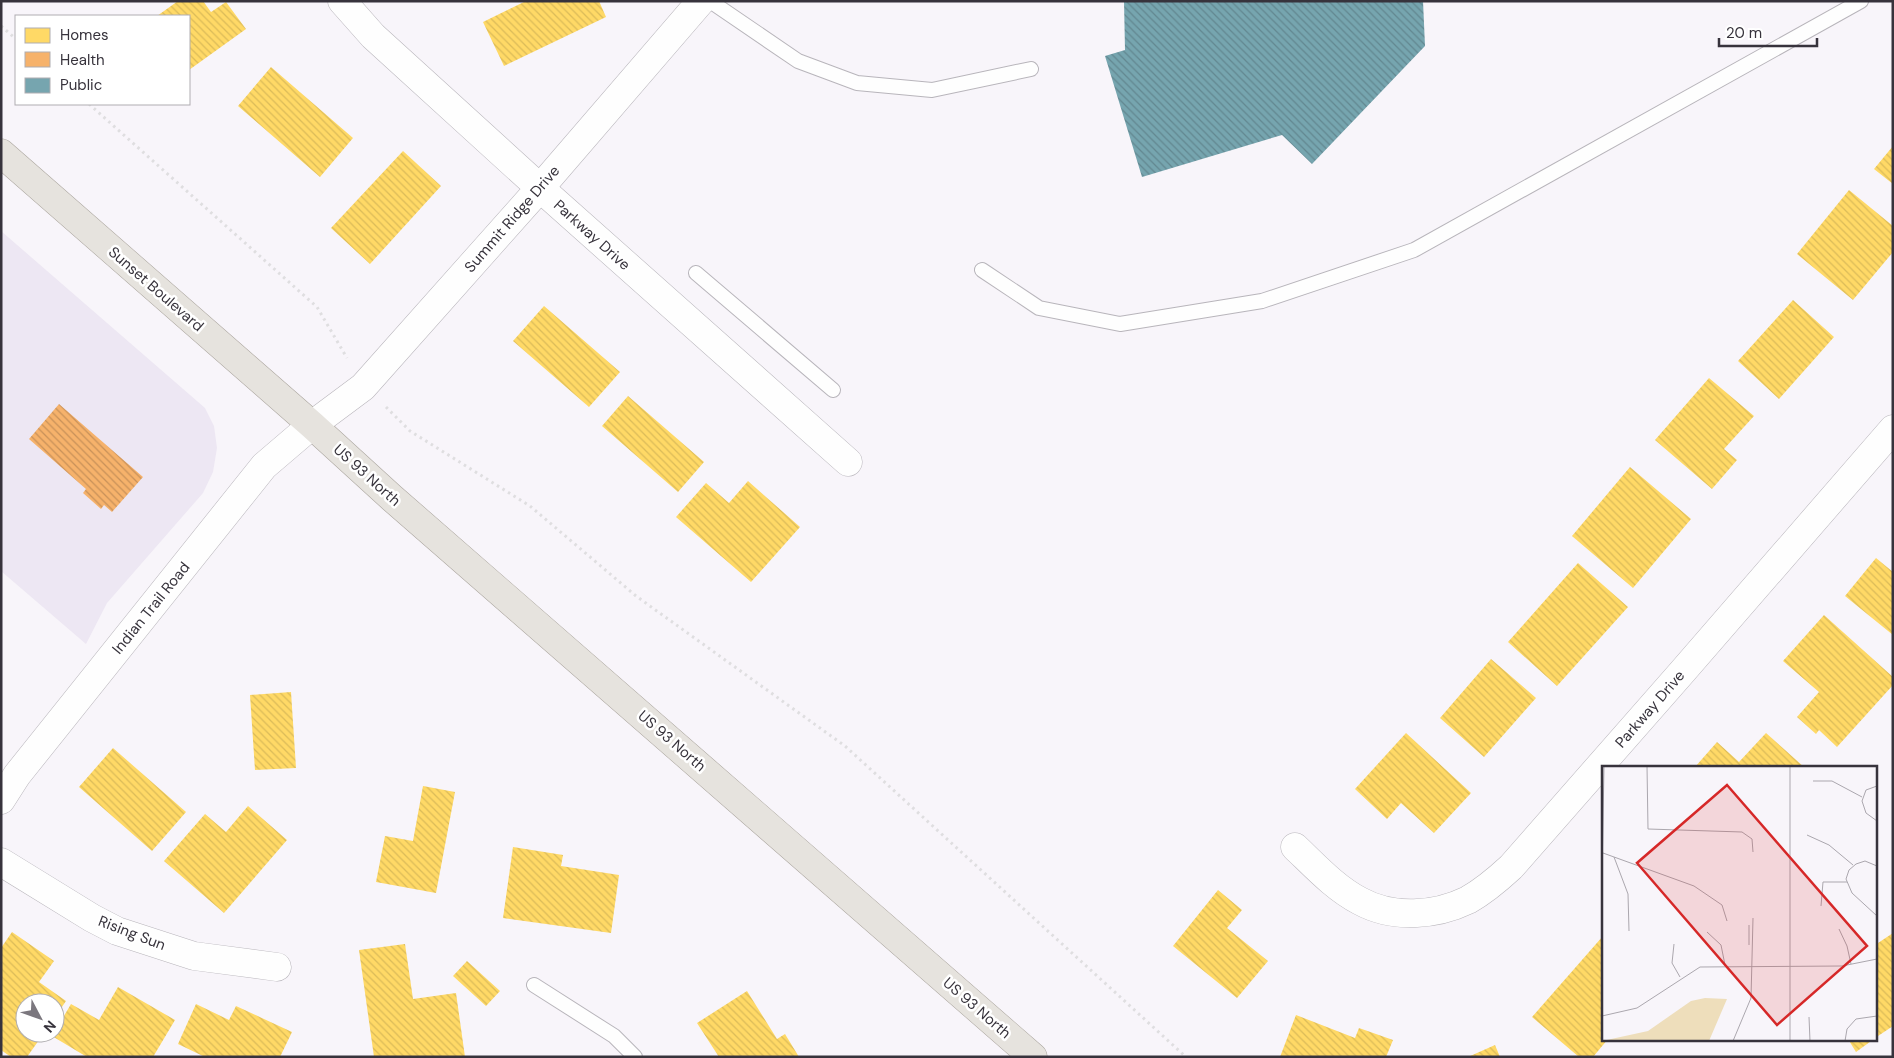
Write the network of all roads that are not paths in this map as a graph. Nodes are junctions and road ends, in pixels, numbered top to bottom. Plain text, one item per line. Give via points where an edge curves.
1 (342, 1) edge
2 (700, 1) edge
3 (710, 1) edge
4 (1861, 1) edge
5 (1031, 69) dead end
6 (1, 153) edge
7 (540, 188) junction
8 (982, 270) dead end
9 (696, 273) dead end
10 (833, 390) dead end
11 (312, 425) junction
12 (1893, 429) edge
13 (848, 462) dead end
14 (1, 800) edge
15 (1295, 847) dead end
16 (1, 862) edge
17 (277, 967) dead end
18 (534, 984) dead end
19 (635, 1057) edge
20 (1033, 1057) edge

1 - 7 street, Parkway Drive via 373,36
2 - 7 street, Summit Ridge Drive
3 - 5 lane via 798,61 857,83 932,90
4 - 8 lane via 1414,250 1262,301 1120,324 1039,308
6 - 11 main road, Sunset Boulevard
7 - 11 street, Summit Ridge Drive via 363,386
7 - 13 street, Parkway Drive
9 - 10 lane
11 - 14 street, Indian Trail Road via 264,466 17,775
11 - 20 main road, US 93 North
12 - 15 street, Parkway Drive via 1511,867 1491,885 1468,900 1443,909 1417,914 1389,912 1361,902 1335,884
16 - 17 street, Rising Sun via 117,931 194,956
18 - 19 lane via 614,1036

